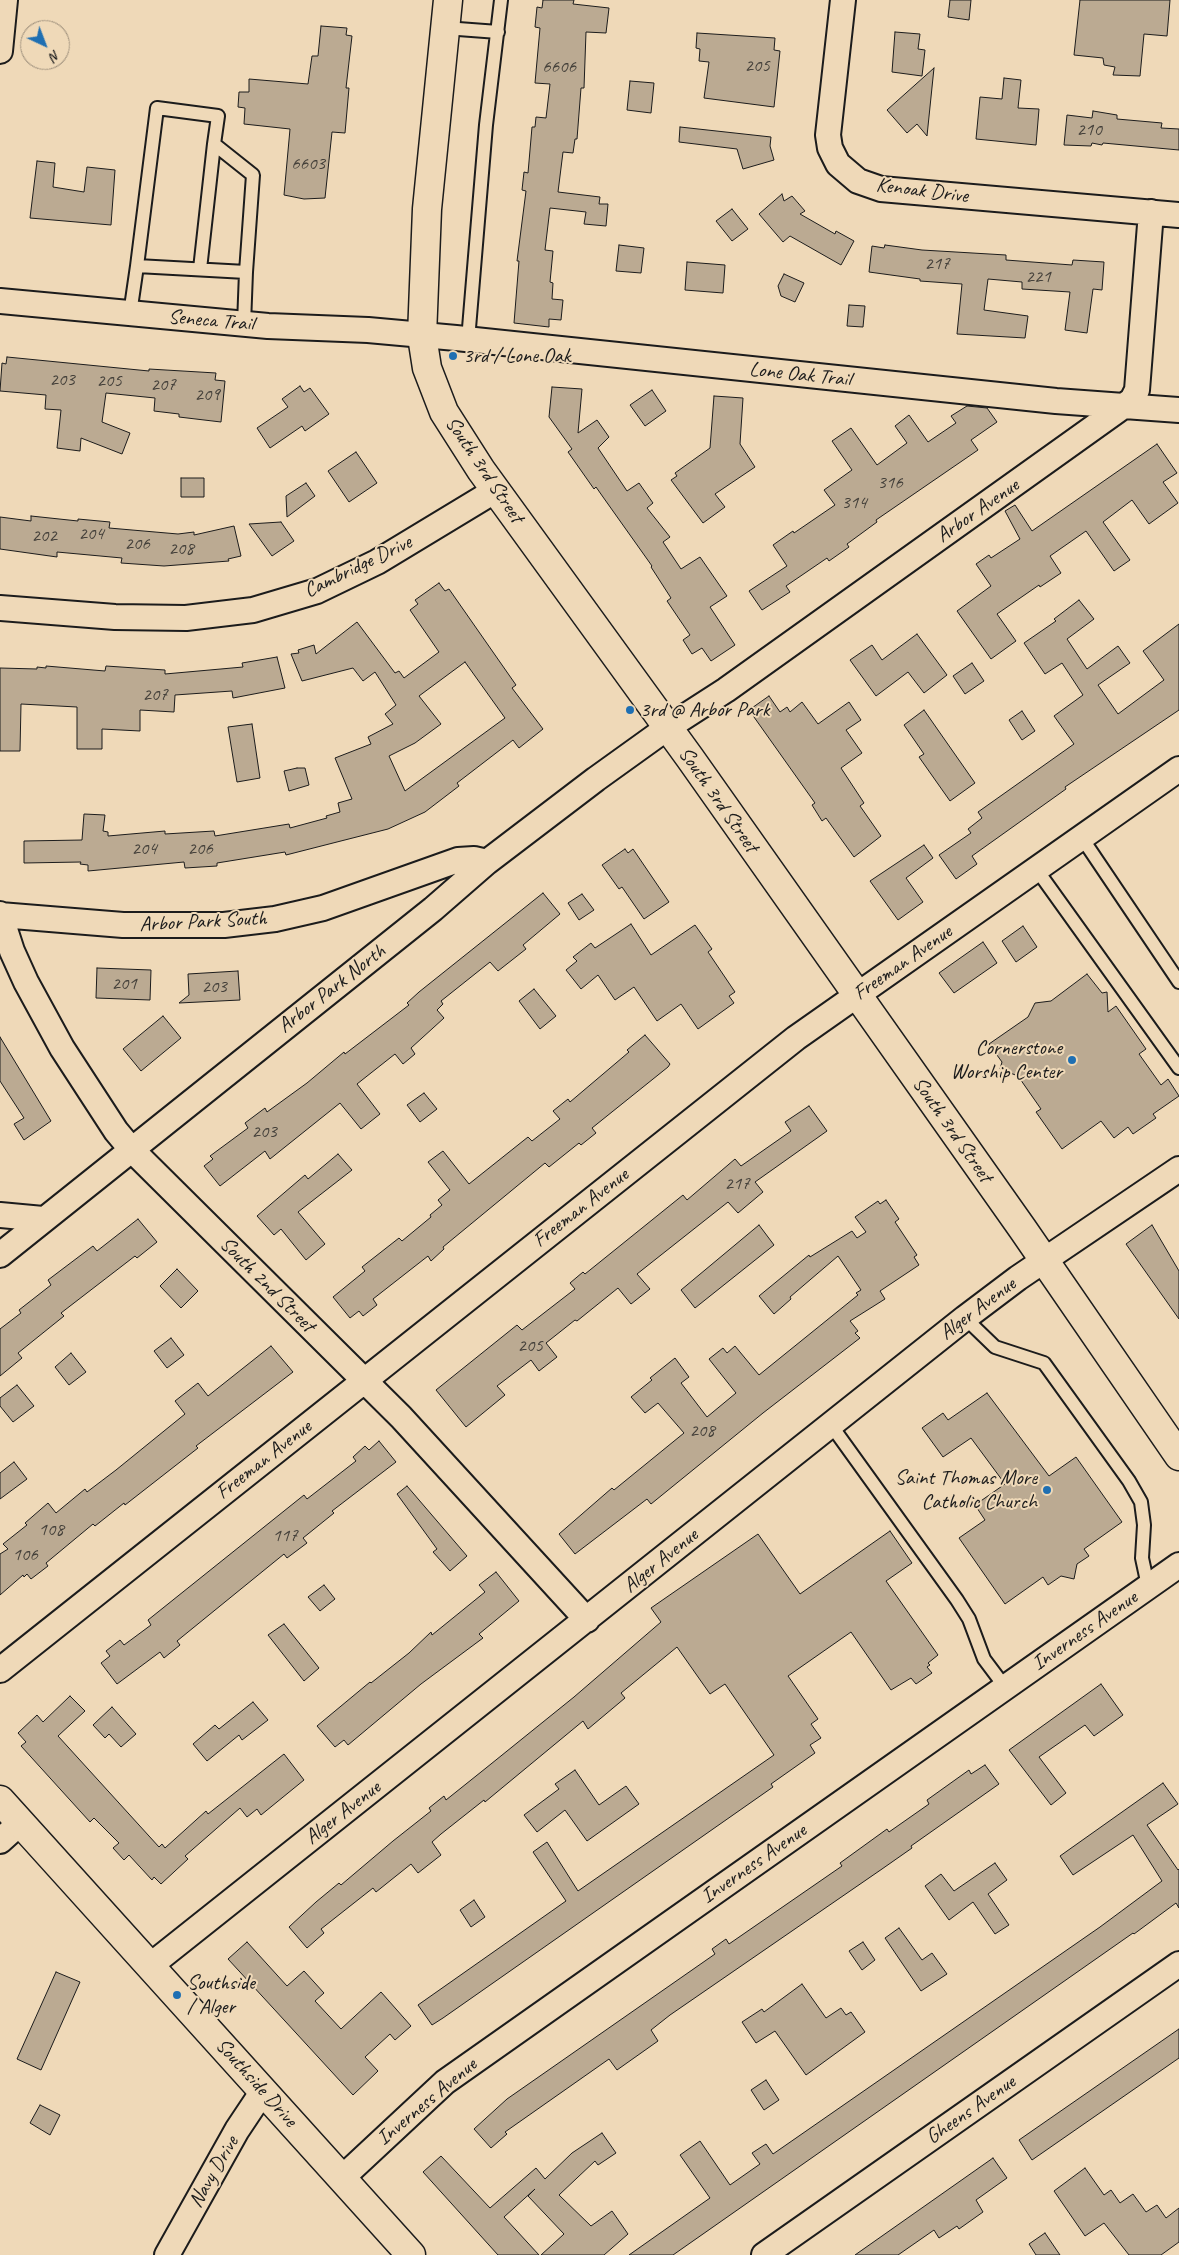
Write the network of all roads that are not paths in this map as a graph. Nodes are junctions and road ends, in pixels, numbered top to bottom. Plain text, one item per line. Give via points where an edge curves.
1 (6, 0) edge
2 (448, 0) edge
3 (501, 0) edge
4 (843, 0) edge
5 (445, 28) junction
6 (498, 32) junction
7 (0, 51) edge
8 (214, 144) junction
9 (1151, 212) junction
10 (1179, 215) edge
11 (137, 266) junction
12 (200, 269) junction
13 (246, 272) junction
14 (0, 301) edge
15 (130, 314) junction
16 (244, 324) junction
17 (422, 336) junction
18 (468, 340) junction
19 (1124, 406) junction
20 (1179, 410) edge
21 (496, 490) junction
22 (0, 608) edge
23 (667, 728) junction
24 (1179, 769) edge
25 (1082, 838) junction
26 (487, 862) junction
27 (1037, 870) junction
28 (0, 915) edge
29 (1179, 982) edge
30 (858, 996) junction
31 (1179, 1068) edge
32 (131, 1149) junction
33 (1179, 1169) edge
34 (0, 1215) edge
35 (43, 1219) junction
36 (0, 1254) edge
37 (1044, 1262) junction
38 (965, 1318) junction
39 (364, 1381) junction
40 (831, 1425) junction
41 (1179, 1456) edge
42 (1179, 1565) edge
43 (1148, 1586) junction
44 (587, 1620) junction
45 (0, 1670) edge
46 (1005, 1688) junction
47 (0, 1800) edge
48 (20, 1823) junction
49 (0, 1841) edge
50 (1179, 1964) edge
51 (151, 1966) junction
52 (263, 2090) junction
53 (342, 2178) junction
54 (167, 2255) edge
55 (410, 2255) edge
56 (764, 2255) edge

1 - 7 street
2 - 5 street, South 3rd Street
3 - 6 lane
4 - 9 street, Kenoak Drive via 828,135 838,164 858,182 881,189
5 - 6 lane
5 - 17 street, South 3rd Street via 427,209
6 - 18 lane via 485,134
8 - 11 lane via 218,116 157,108
8 - 12 lane
8 - 13 lane via 253,175
9 - 10 street, Kenoak Drive
9 - 19 street, Arbor Avenue via 1137,390
11 - 12 lane
11 - 15 lane
12 - 13 lane
13 - 16 lane
14 - 15 street, Seneca Trail
15 - 16 street, Seneca Trail
16 - 17 street, Seneca Trail
17 - 18 street, Lone Oak Trail
17 - 21 street, South 3rd Street via 427,368 437,398 457,435
18 - 19 street, Lone Oak Trail
19 - 20 street, Lone Oak Trail
19 - 23 street, Arbor Avenue via 726,690
21 - 22 street, Cambridge Drive via 377,562 317,591 253,610 186,618 115,617
21 - 23 street, South 3rd Street
23 - 26 street, Arbor Park North
23 - 30 street, South 3rd Street
24 - 25 street, Freeman Avenue
25 - 27 street, Freeman Avenue
25 - 29 lane
26 - 28 street, Arbor Park South via 458,860 324,908 232,924 123,925
26 - 32 street, Arbor Park North via 433,909
27 - 30 street, Freeman Avenue
27 - 31 lane
28 - 32 street, South 2nd Street via 26,982 62,1048
30 - 37 street, South 3rd Street
30 - 39 street, Freeman Avenue via 796,1038
32 - 35 street, Arbor Park North
32 - 39 street, South 2nd Street
33 - 37 street, Alger Avenue
34 - 35 street
35 - 36 street, Arbor Park North
37 - 38 street, Alger Avenue
37 - 41 street, South 3rd Street
38 - 40 street, Alger Avenue
38 - 43 lane via 995,1347 1044,1363 1129,1481 1141,1502 1144,1525 1142,1558
39 - 44 street, South 2nd Street
39 - 45 street, Freeman Avenue
40 - 44 street, Alger Avenue
40 - 46 lane via 957,1600 969,1619 984,1659
42 - 43 street, Inverness Avenue
43 - 46 street, Inverness Avenue
44 - 51 street, Alger Avenue
46 - 53 street, Inverness Avenue via 445,2082
47 - 48 street, Southside Drive
48 - 49 street
48 - 51 street, Southside Drive
50 - 56 street, Gheens Avenue
51 - 52 street, Southside Drive
52 - 53 street, Southside Drive
52 - 54 street, Navy Drive
53 - 55 street, Southside Drive

